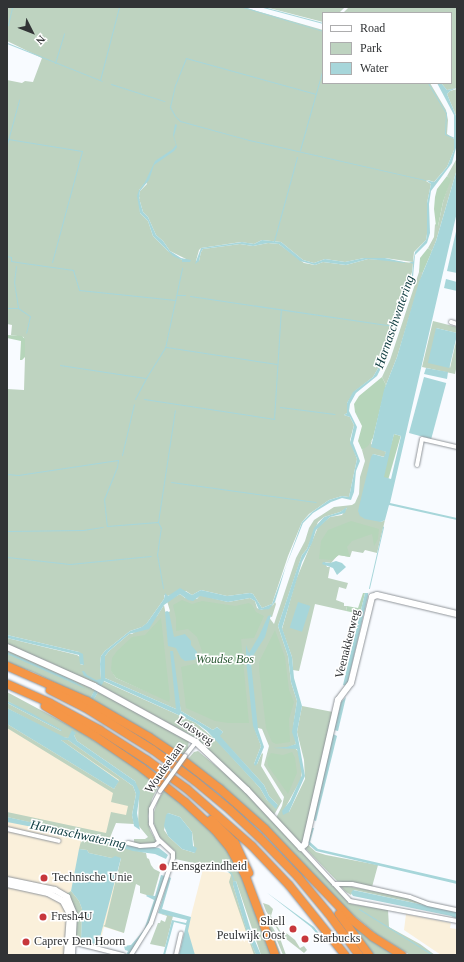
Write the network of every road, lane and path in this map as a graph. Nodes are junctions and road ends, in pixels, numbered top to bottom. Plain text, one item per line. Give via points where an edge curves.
1 (451, 322) dead end
2 (457, 324) edge
3 (457, 447) edge
4 (417, 465) dead end
5 (457, 614) edge
6 (7, 647) edge
7 (7, 666) edge
8 (7, 671) edge
9 (7, 684) edge
10 (7, 688) edge
11 (88, 706) junction
12 (79, 722) junction
13 (196, 742) junction
14 (163, 789) junction
15 (7, 829) edge
16 (59, 841) dead end
17 (160, 841) junction
18 (128, 843) dead end
19 (300, 848) junction
20 (304, 869) junction
21 (7, 880) edge
22 (7, 884) edge
23 (334, 884) junction
24 (258, 897) dead end
25 (457, 910) edge
26 (457, 921) edge
27 (181, 934) dead end
28 (76, 943) dead end
29 (67, 955) edge
30 (72, 955) edge
31 (123, 955) edge
32 (131, 955) edge
33 (176, 955) edge
34 (275, 955) edge
35 (345, 955) edge
36 (359, 955) edge
37 (369, 955) edge
38 (402, 955) edge

1 - 2 street
3 - 4 street via 422,439
5 - 19 street, Veenakkerweg via 377,595 372,597 351,683 338,700 305,844
6 - 13 street, Lotsweg via 102,690
7 - 11 highway
8 - 11 highway
9 - 12 highway
10 - 12 highway
11 - 20 highway via 149,737 200,773 256,821
11 - 36 highway via 175,765 230,810 298,877
12 - 14 highway via 130,759
12 - 35 highway via 168,774 222,819 289,885
13 - 14 street, Woudselaan, bridge
13 - 19 street, Lotsweg via 246,790
14 - 17 street, Woudselaan via 154,800 151,819
14 - 24 highway via 178,793 230,837 241,853
14 - 34 highway via 205,820 232,851 245,875
15 - 16 street
17 - 18 street via 155,845 140,846
17 - 32 street, Woudselaan via 171,850 173,858 151,924
19 - 23 street, Lotsweg
20 - 37 highway
20 - 38 highway via 352,920
21 - 30 street via 55,890 66,897 74,914
22 - 29 street via 53,894 63,901 70,914
23 - 25 street via 352,884
23 - 26 street, Lotsweg via 350,901
27 - 33 street
28 - 31 street

